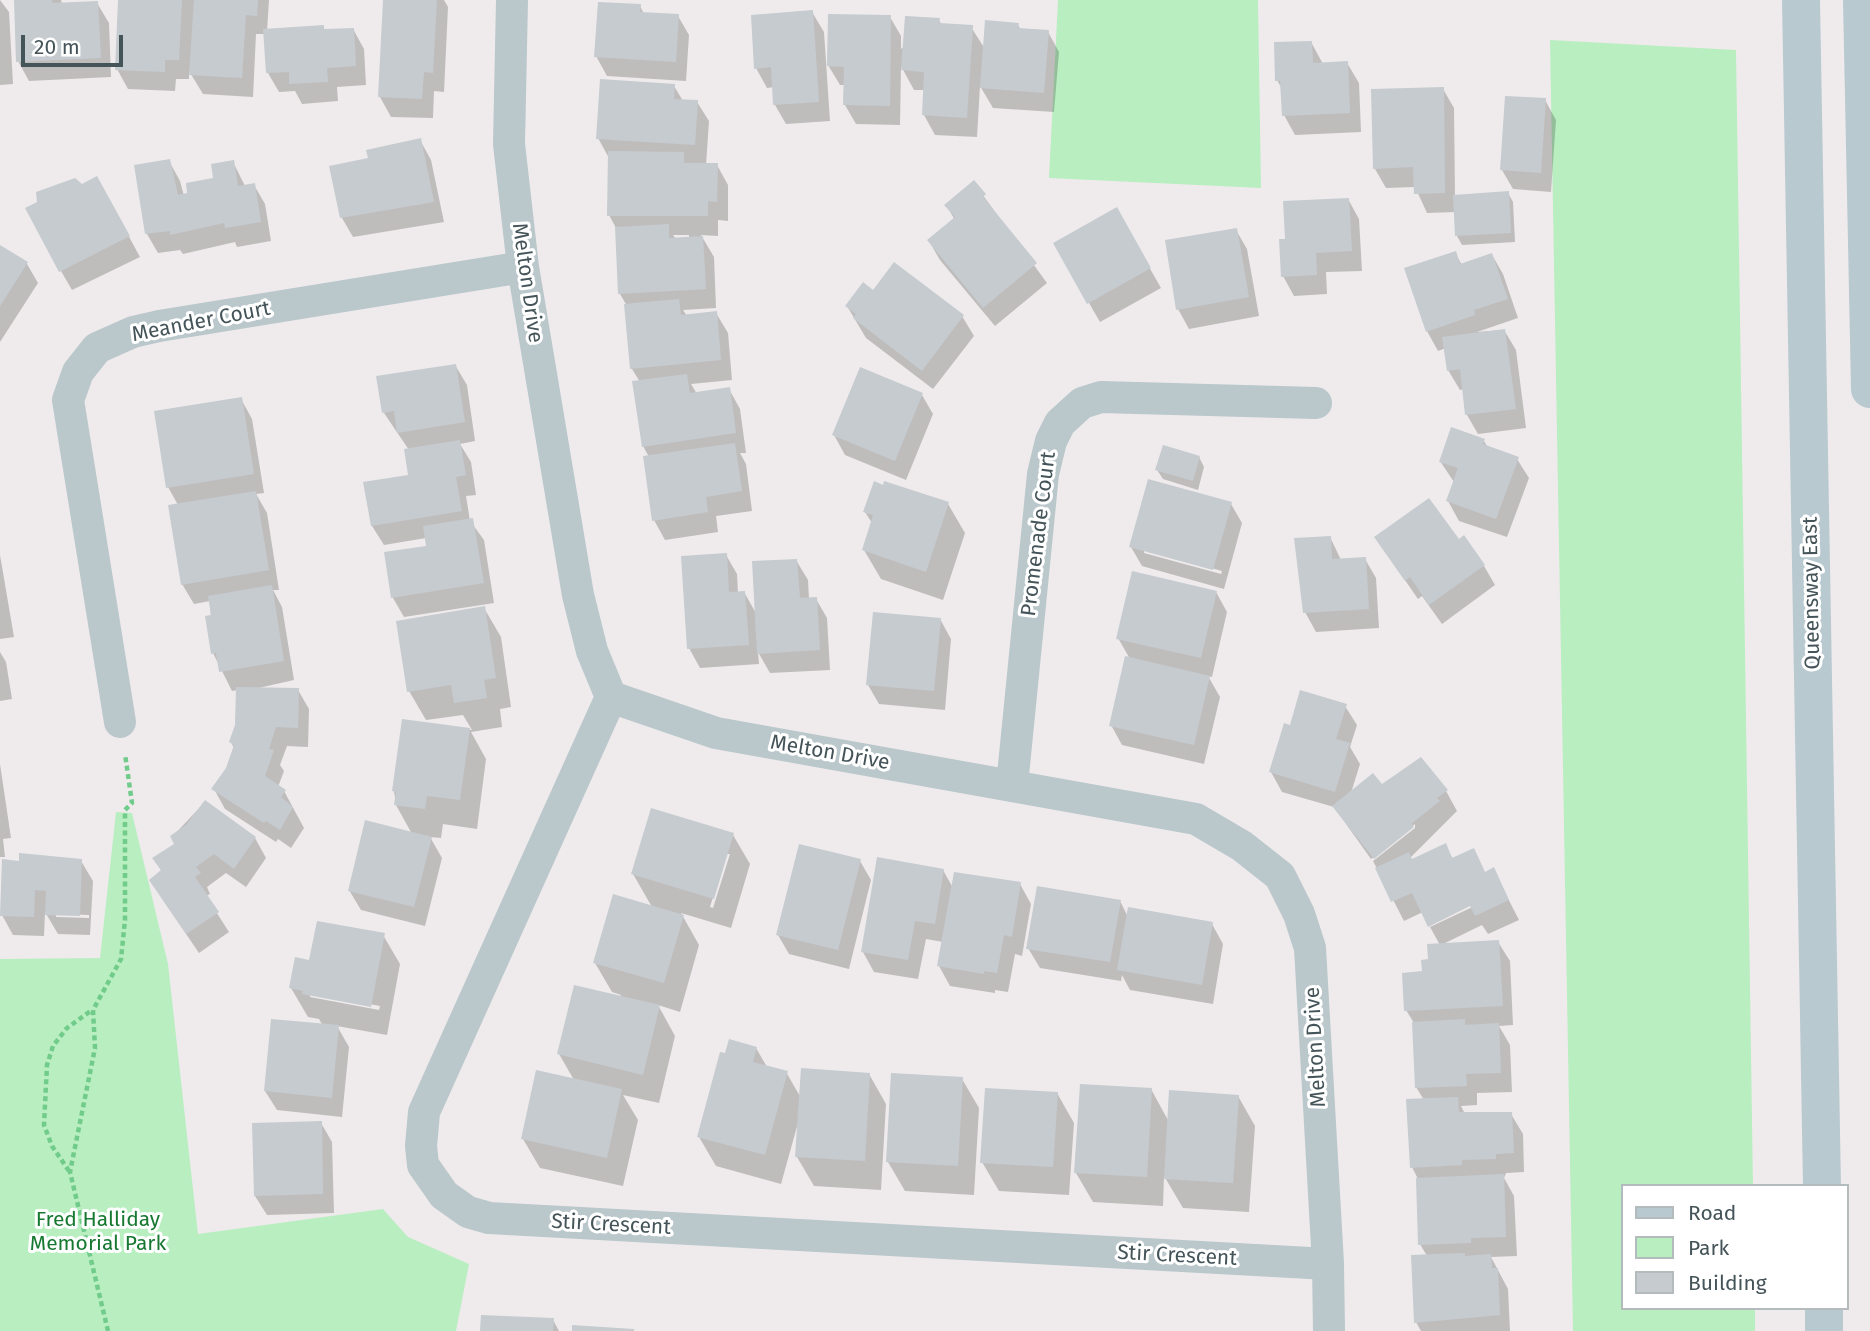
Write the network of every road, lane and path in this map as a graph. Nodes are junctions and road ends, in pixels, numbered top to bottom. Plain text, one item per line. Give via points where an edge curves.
1 (512, 0) edge
2 (1801, 0) edge
3 (1862, 0) edge
4 (523, 267) junction
5 (1870, 389) edge
6 (1316, 403) dead end
7 (611, 697) junction
8 (120, 722) joint
9 (1012, 786) junction
10 (93, 1010) junction
11 (70, 1172) junction
12 (1822, 1184) edge
13 (1328, 1264) junction
14 (1824, 1310) edge
15 (108, 1331) edge
16 (1329, 1331) edge
17 (1824, 1331) edge

1 - 4 street, Melton Drive via 509,144
2 - 12 main road, Queensway East
3 - 5 main road
4 - 7 street, Melton Drive via 578,595 592,651
4 - 8 street, Meander Court via 159,326 97,348 78,372 68,400
6 - 9 street, Promenade Court via 1101,397 1082,403 1060,423 1044,474
7 - 9 street, Melton Drive via 716,733
7 - 13 street, Stir Crescent via 424,1112 423,1165 444,1195 468,1212 489,1218
8 - 10 path via 132,803 125,810 125,920 121,958
9 - 13 street, Melton Drive via 1196,819 1280,876 1300,914 1310,948
10 - 11 path via 94,1048
10 - 11 path via 67,1028 53,1046 47,1065 44,1125
11 - 15 path
13 - 16 street, Melton Drive
14 - 17 main road

